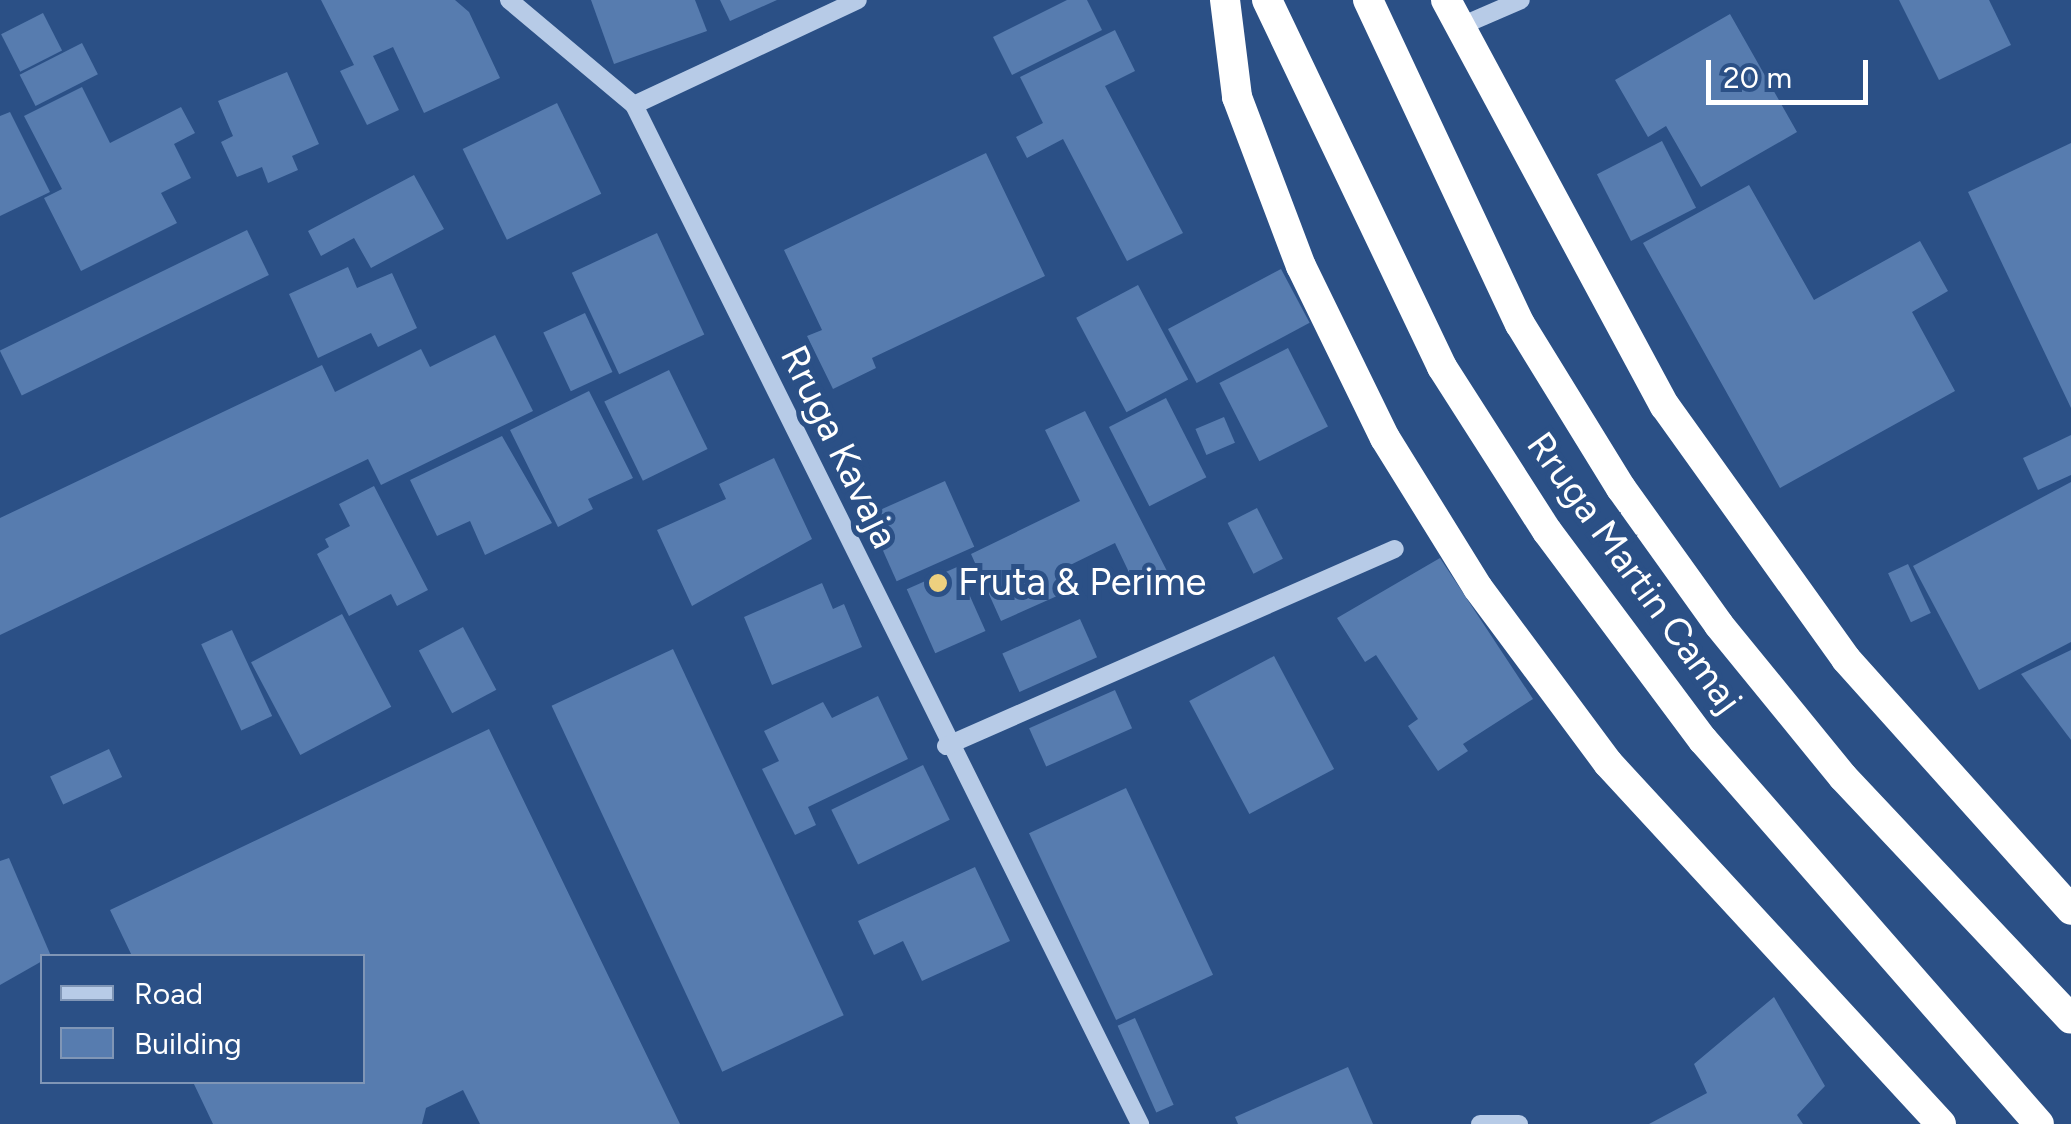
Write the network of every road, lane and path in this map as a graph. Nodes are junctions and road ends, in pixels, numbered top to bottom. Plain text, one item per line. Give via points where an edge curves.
1 (510, 0) edge
2 (858, 0) edge
3 (1225, 0) edge
4 (1267, 0) edge
5 (1368, 0) edge
6 (1521, 0) edge
7 (1454, 13) edge
8 (634, 105) junction
9 (1395, 549) dead end
10 (946, 746) junction
11 (2071, 910) edge
12 (2071, 1020) edge
13 (1140, 1124) edge
14 (1480, 1124) edge
15 (1519, 1124) edge
16 (1941, 1124) edge
17 (2039, 1124) edge

1 - 8 street, Rruga Kavaja
2 - 8 street
3 - 16 highway via 1237,97 1301,266 1385,438 1478,588 1608,763
4 - 17 highway, Rruga Martin Camaj via 1442,367 1547,531 1703,740
5 - 12 highway, Rruga Martin Camaj via 1520,324 1620,488 1719,626 1842,777
6 - 7 street
7 - 11 highway via 1664,406 1846,659
8 - 10 street, Rruga Kavaja
9 - 10 street
10 - 13 street, Rruga Kavaja
14 - 15 street

